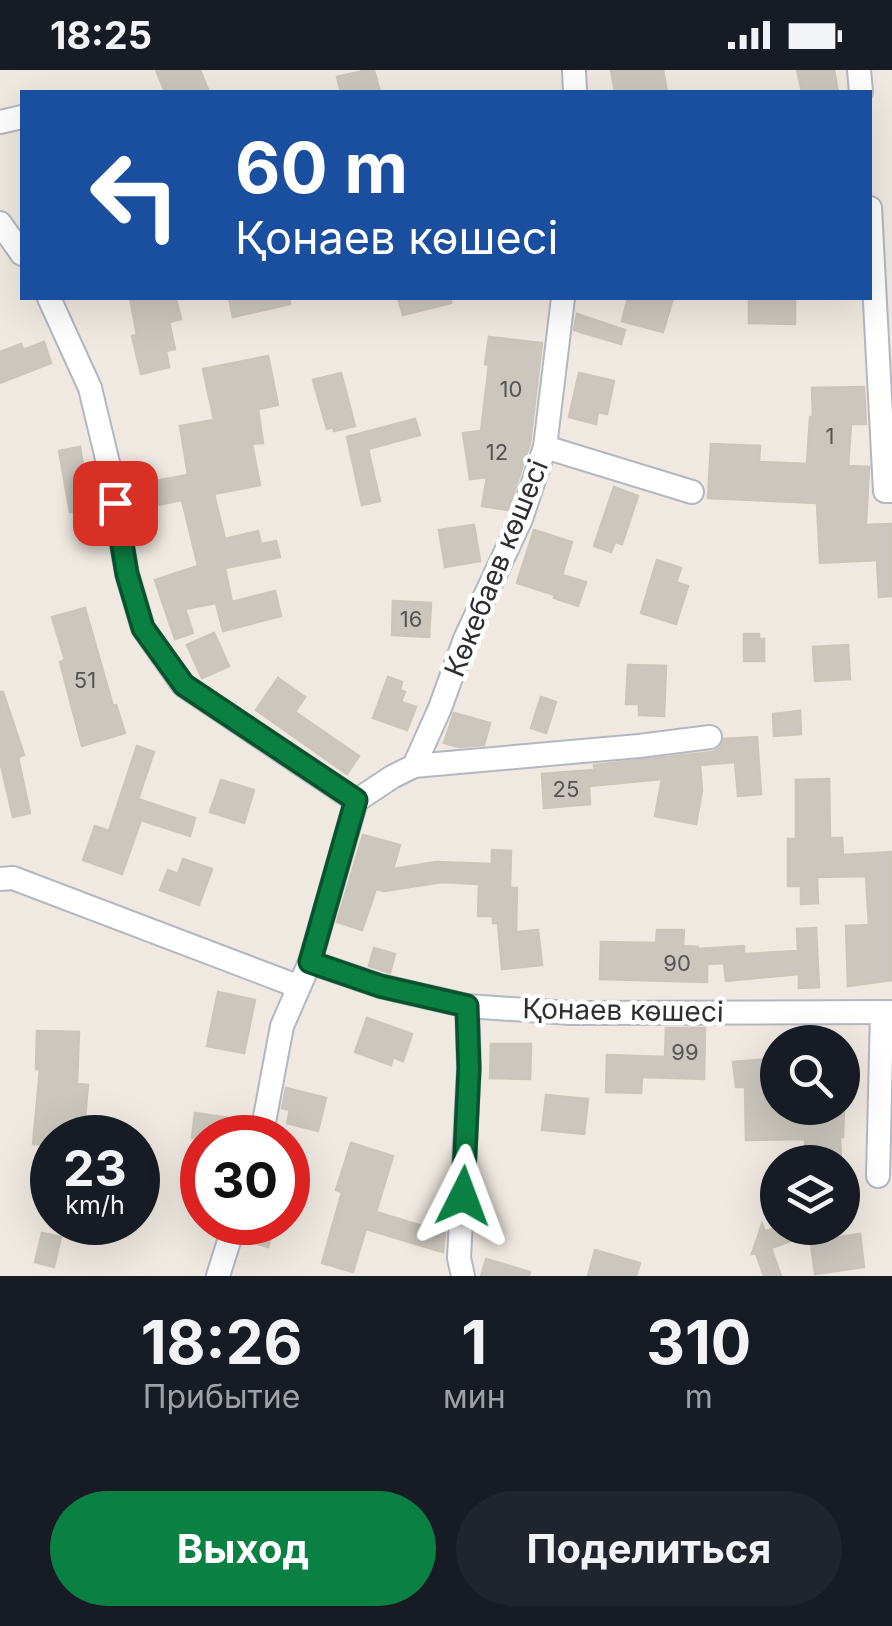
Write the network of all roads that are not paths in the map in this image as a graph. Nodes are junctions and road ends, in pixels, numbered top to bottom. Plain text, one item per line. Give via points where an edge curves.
1 (0, 222) edge
2 (872, 238) edge
3 (20, 251) edge
4 (50, 300) edge
5 (563, 300) edge
6 (545, 447) junction
7 (889, 491) edge
8 (692, 492) dead end
9 (710, 737) dead end
10 (414, 766) junction
11 (356, 800) junction
12 (6, 879) edge
13 (310, 962) junction
14 (298, 986) junction
15 (467, 1006) junction
16 (887, 1012) edge
17 (265, 1115) edge
18 (878, 1176) dead end
19 (228, 1245) edge
20 (218, 1276) edge
21 (462, 1276) edge

1 - 3 street
2 - 7 street
4 - 11 street via 90,388 143,628 184,685
5 - 6 street, Көкебаев көшесі
6 - 8 street
6 - 10 street, Көкебаев көшесі via 521,519
9 - 10 street
10 - 11 street
11 - 13 street
12 - 14 street
13 - 14 street
13 - 15 street, Қонаев көшесі
14 - 17 street via 282,1026
15 - 16 street, Қонаев көшесі via 570,1013
15 - 21 street
16 - 18 street, Қонаев көшесі
19 - 20 street

